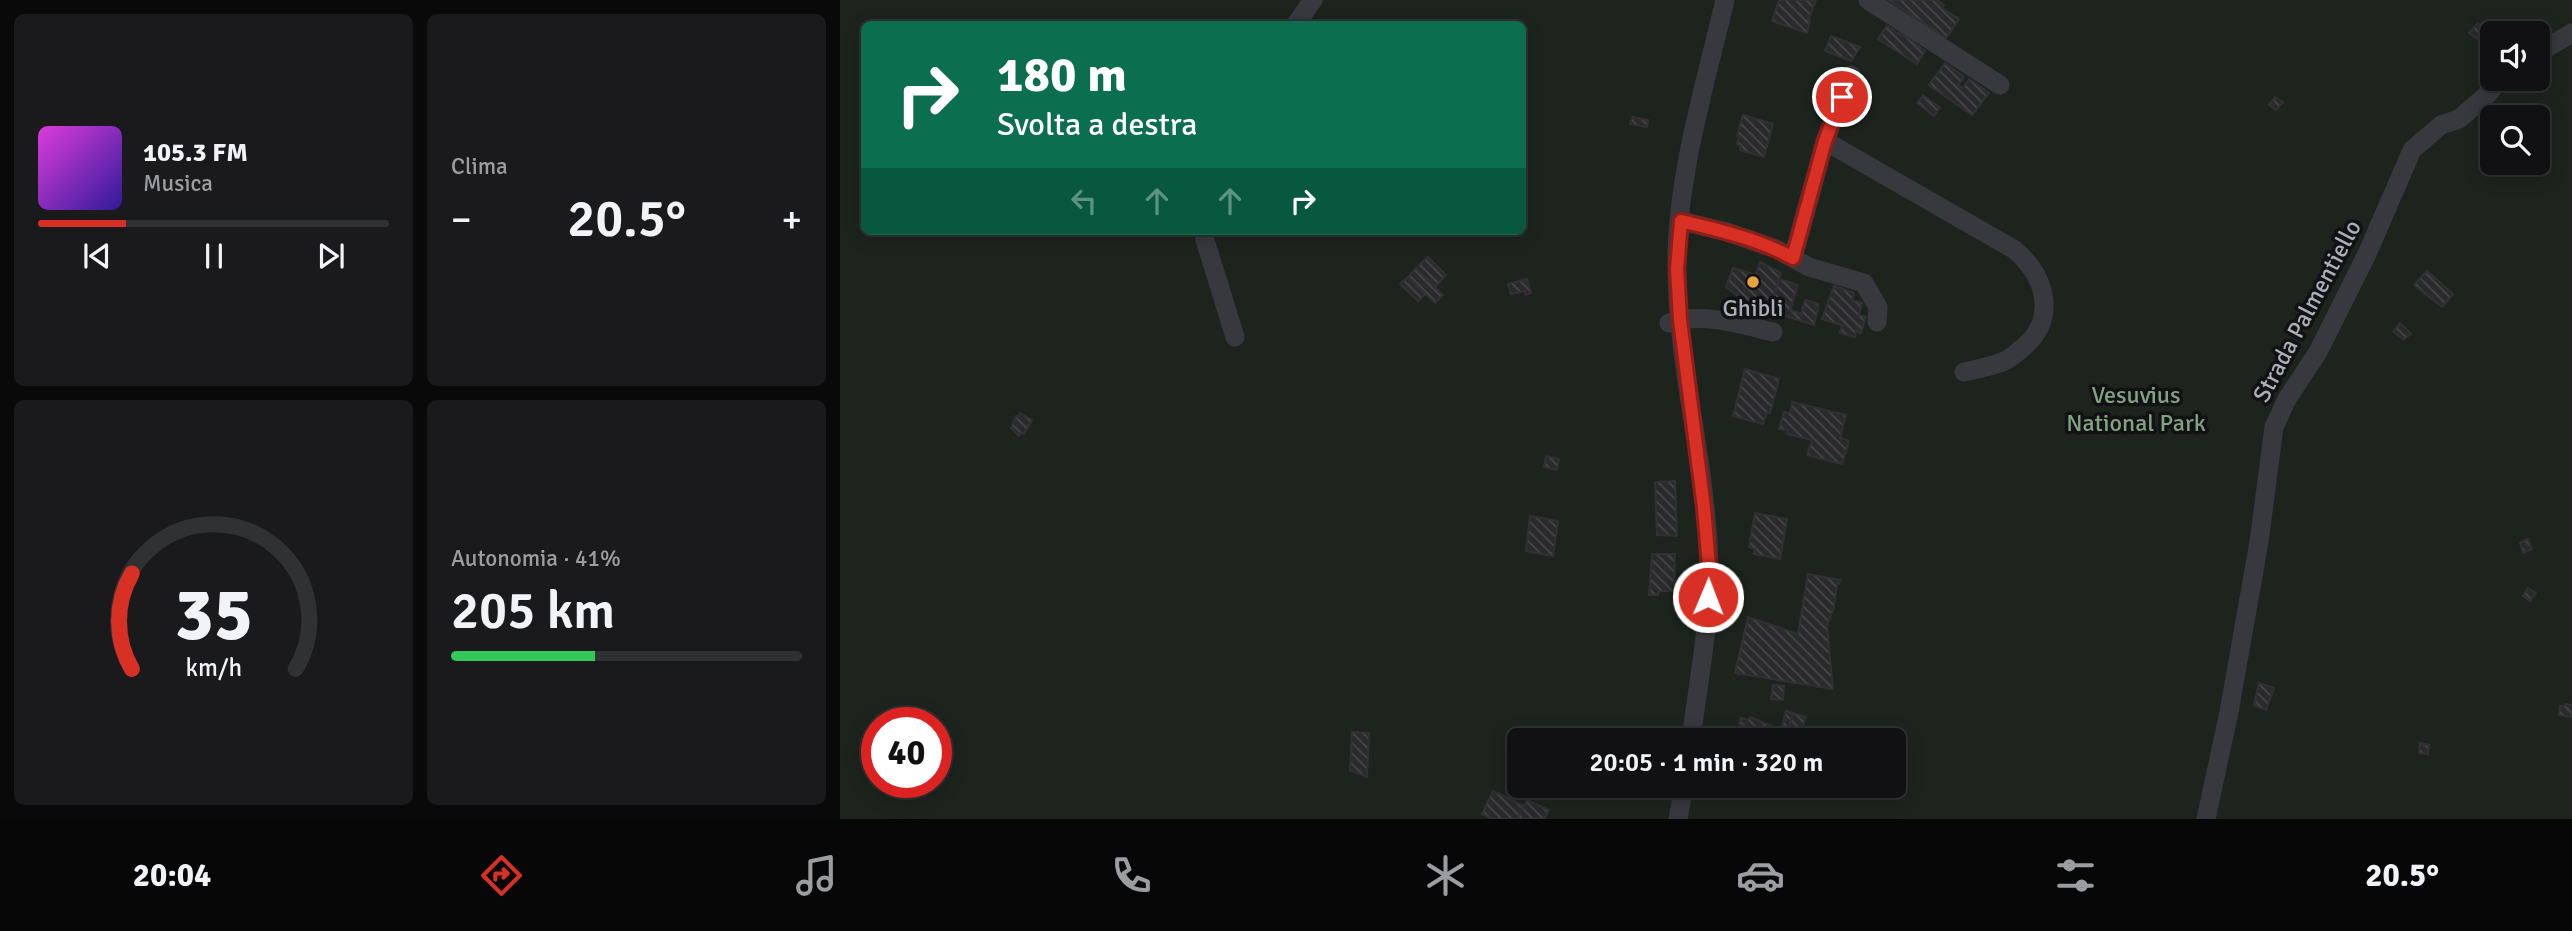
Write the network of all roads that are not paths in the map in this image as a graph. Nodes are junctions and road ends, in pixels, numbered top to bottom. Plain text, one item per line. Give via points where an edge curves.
1 (1313, 0) edge
2 (1725, 0) edge
3 (1868, 0) edge
4 (1298, 21) edge
5 (2572, 33) edge
6 (2550, 46) edge
7 (1851, 75) dead end
8 (2000, 85) dead end
9 (2490, 91) edge
10 (1825, 141) junction
11 (1681, 221) junction
12 (1204, 235) edge
13 (1793, 258) junction
14 (1674, 322) junction
15 (1877, 322) dead end
16 (1773, 332) dead end
17 (1235, 337) dead end
18 (1964, 372) dead end
19 (1693, 728) edge
20 (1682, 798) edge
21 (1678, 819) edge
22 (2206, 819) edge

1 - 4 street
2 - 11 street via 1686,177
3 - 8 street
5 - 6 street
7 - 10 street
9 - 22 street, Strada Palmentiello via 2412,150 2355,279 2274,427 2255,569
10 - 13 street
10 - 18 street via 2028,261 2044,296 2039,330 2004,362
11 - 13 street via 1727,232
11 - 14 street
12 - 17 street
13 - 15 street via 1864,283 1878,307
14 - 16 street via 1729,322
14 - 19 street via 1696,430 1709,566
20 - 21 street

